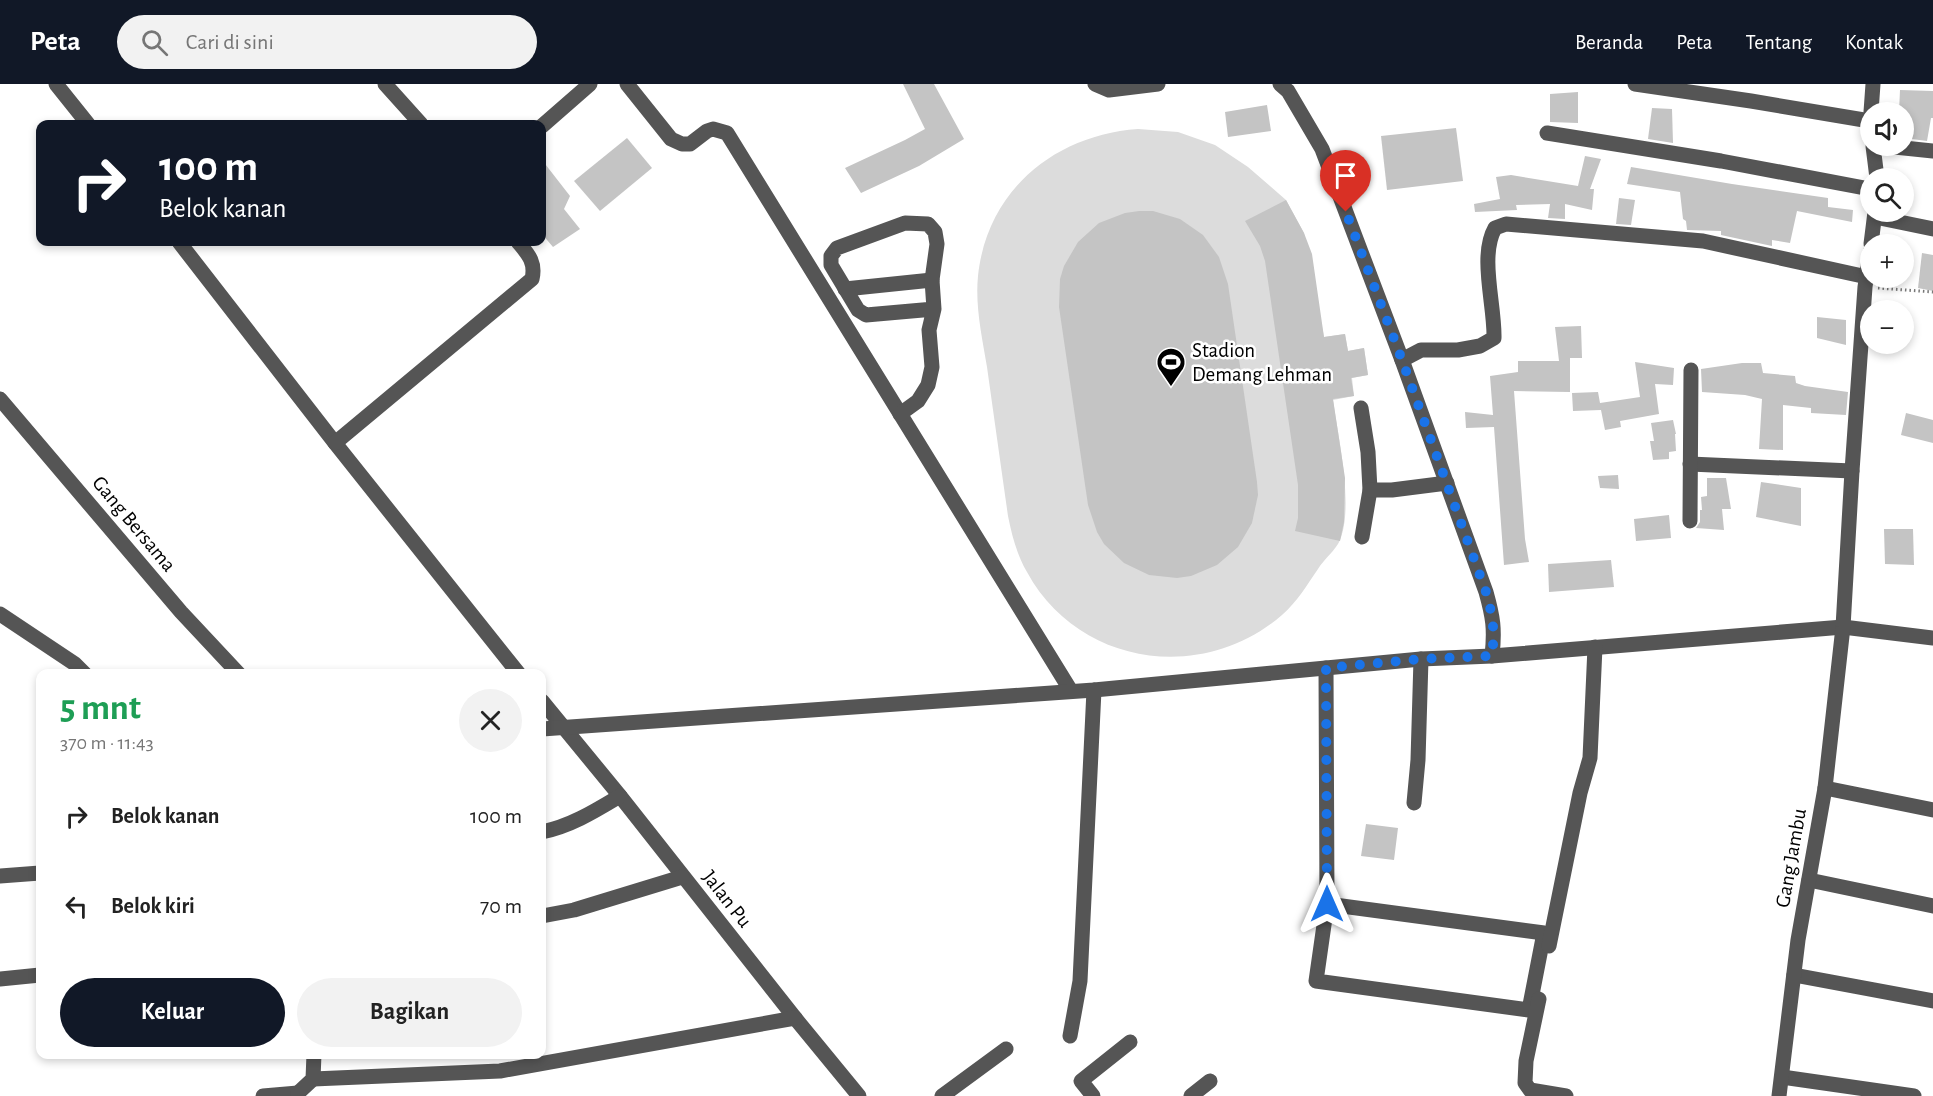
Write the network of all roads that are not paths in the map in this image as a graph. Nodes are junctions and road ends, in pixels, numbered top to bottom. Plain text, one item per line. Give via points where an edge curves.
1 (56, 84) edge
2 (385, 84) edge
3 (590, 84) edge
4 (627, 84) edge
5 (1095, 84) edge
6 (1158, 84) edge
7 (1280, 84) edge
8 (1635, 84) edge
9 (1873, 84) edge
10 (1872, 102) edge
11 (1860, 119) edge
12 (85, 120) edge
13 (417, 120) edge
14 (546, 122) edge
15 (1547, 133) dead end
16 (1914, 149) edge
17 (1933, 151) edge
18 (1860, 187) edge
19 (1906, 222) edge
20 (1933, 229) edge
21 (182, 246) edge
22 (521, 246) edge
23 (932, 280) junction
24 (1860, 280) edge
25 (1866, 288) edge
26 (845, 289) junction
27 (934, 309) junction
28 (1402, 360) junction
29 (1691, 370) dead end
30 (0, 399) edge
31 (1362, 408) dead end
32 (900, 414) junction
33 (335, 442) junction
34 (1690, 464) junction
35 (1852, 471) junction
36 (1447, 483) junction
37 (1370, 490) junction
38 (1690, 521) dead end
39 (1362, 537) dead end
40 (0, 614) edge
41 (1843, 627) junction
42 (1933, 638) edge
43 (1594, 647) junction
44 (1492, 656) junction
45 (1421, 659) junction
46 (1326, 668) junction
47 (80, 669) edge
48 (234, 669) edge
49 (515, 669) edge
50 (1094, 690) junction
51 (1071, 692) junction
52 (546, 706) edge
53 (563, 728) junction
54 (546, 729) edge
55 (1825, 788) junction
56 (620, 796) junction
57 (1414, 803) dead end
58 (1933, 810) edge
59 (546, 831) edge
60 (36, 873) edge
61 (0, 876) edge
62 (682, 876) junction
63 (1809, 880) junction
64 (1327, 904) junction
65 (1933, 906) edge
66 (546, 915) edge
67 (36, 975) edge
68 (1794, 975) junction
69 (0, 979) edge
70 (1933, 1001) edge
71 (795, 1018) junction
72 (1070, 1036) dead end
73 (1130, 1042) dead end
74 (1006, 1049) dead end
75 (314, 1059) edge
76 (1782, 1077) junction
77 (313, 1079) junction
78 (1210, 1081) dead end
79 (298, 1095) edge
80 (263, 1096) edge
81 (859, 1096) edge
82 (942, 1096) edge
83 (1093, 1096) edge
84 (1191, 1096) edge
85 (1566, 1096) edge
86 (1779, 1096) edge
87 (1914, 1096) edge

1 - 12 street
2 - 13 street
3 - 14 street
4 - 32 street via 671,139 690,144 713,129 727,133
5 - 6 street via 1109,90
7 - 28 street via 1322,149
8 - 11 street
9 - 10 street
15 - 18 street
16 - 17 street
19 - 20 street
21 - 33 street
22 - 33 street via 535,269 532,279
23 - 26 street
23 - 26 street via 935,232 928,224 905,223 837,248 831,265
23 - 27 street
24 - 28 street via 1703,241 1506,224 1495,228 1489,238 1494,338 1480,346 1458,350 1421,350
25 - 35 street, Gang Jambu
26 - 27 street via 858,310 866,315
27 - 32 street via 929,330 932,367 928,386 918,401
28 - 36 street
29 - 34 street
30 - 48 street, Gang Bersama
31 - 37 street
32 - 51 street
33 - 49 street
34 - 35 street
34 - 38 street
35 - 41 street, Gang Jambu
36 - 37 street
36 - 44 street via 1491,607 1495,633
37 - 39 street
40 - 47 street
41 - 42 street
41 - 43 street
41 - 55 street, Gang Jambu
43 - 44 street
43 - 85 street via 1590,758 1577,805 1526,1061 1525,1083 1530,1090
44 - 45 street
45 - 46 street
45 - 57 street
46 - 50 street
46 - 64 street
50 - 51 street
50 - 72 street via 1080,981
51 - 53 street
52 - 53 street, Jalan Pu
53 - 54 street
53 - 56 street, Jalan Pu
55 - 58 street
55 - 63 street, Gang Jambu
56 - 59 street via 569,824
56 - 62 street, Jalan Pu
60 - 61 street
62 - 66 street
62 - 71 street, Jalan Pu
63 - 65 street
63 - 68 street, Gang Jambu
64 - 64 street via 1544,933 1529,1010 1316,981
67 - 69 street
68 - 70 street
68 - 76 street, Gang Jambu
71 - 77 street via 500,1071
71 - 81 street, Jalan Pu
73 - 83 street via 1081,1081
74 - 82 street
75 - 77 street
76 - 86 street, Gang Jambu
76 - 87 street
77 - 79 street
78 - 84 street
79 - 80 street

